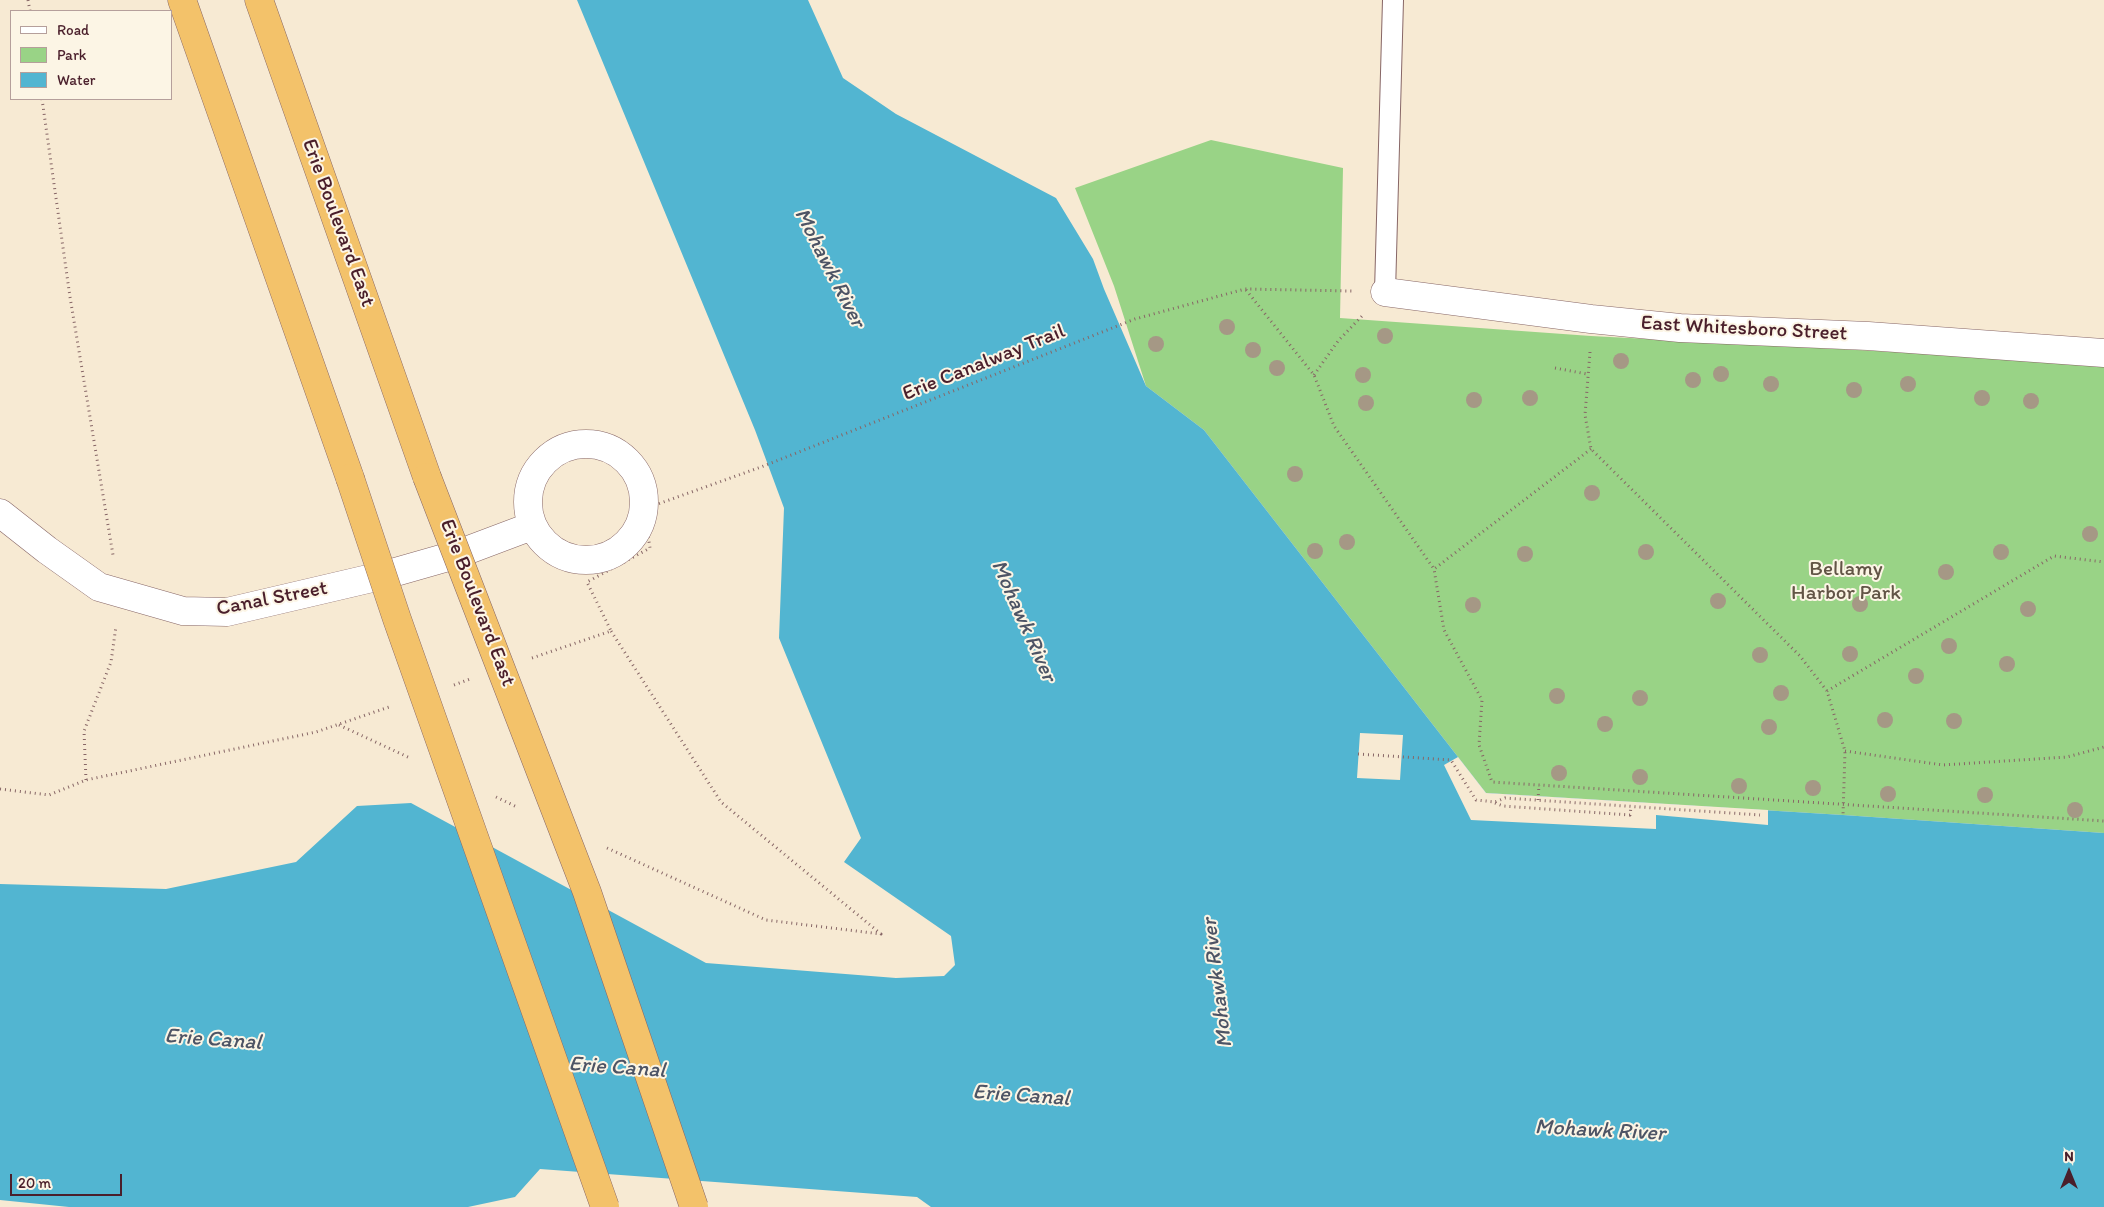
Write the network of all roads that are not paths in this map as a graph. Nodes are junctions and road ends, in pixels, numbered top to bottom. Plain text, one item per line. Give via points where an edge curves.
1 (182, 0) edge
2 (259, 0) edge
3 (1393, 0) edge
4 (1385, 292) joint
5 (2104, 352) edge
6 (0, 513) edge
7 (532, 526) junction
8 (605, 1207) edge
9 (694, 1207) edge

1 - 8 highway, bridge
2 - 9 highway, Erie Boulevard East, bridge via 428,477 587,892
3 - 4 lane
4 - 5 street, East Whitesboro Street via 1680,328 1868,336
6 - 7 street, Canal Street via 99,587 183,611 227,612 385,576
7 - 7 street via 529,488 537,470 550,456 568,447 587,444 606,448 623,457 636,472 643,490 644,509 639,527 613,554 595,560 576,559 558,553 543,542

